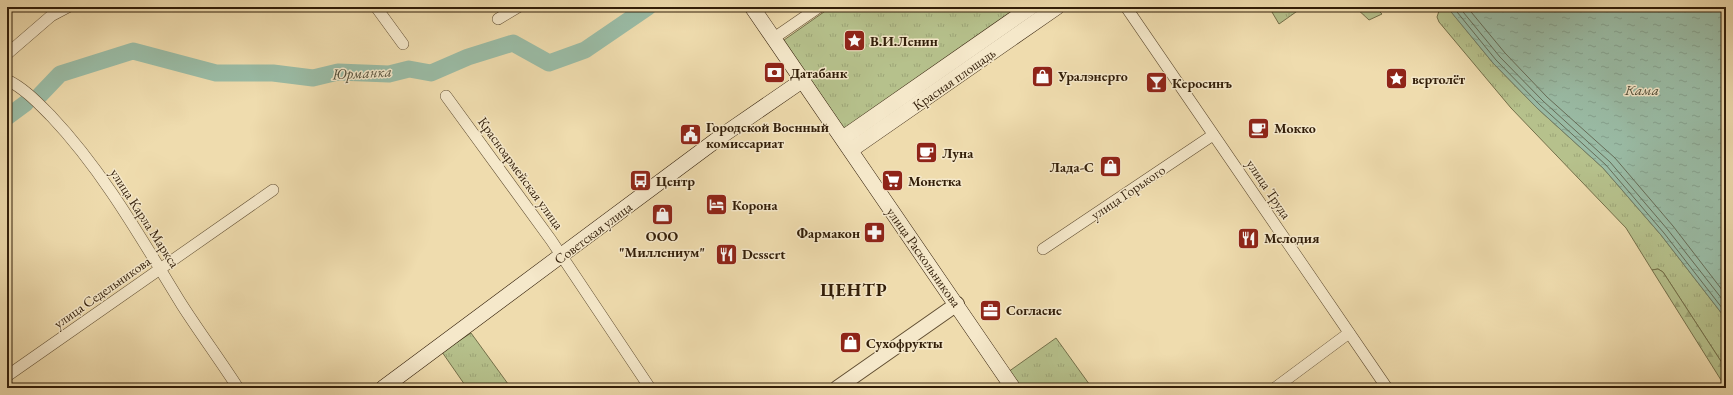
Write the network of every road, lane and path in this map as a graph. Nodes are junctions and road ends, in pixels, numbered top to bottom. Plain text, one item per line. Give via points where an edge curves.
1 (68, 7) edge
2 (376, 7) edge
3 (518, 7) edge
4 (752, 7) edge
5 (820, 7) edge
6 (1031, 7) edge
7 (1057, 7) edge
8 (1126, 7) edge
9 (498, 19) dead end
10 (774, 38) junction
11 (403, 44) dead end
12 (7, 54) edge
13 (7, 80) edge
14 (803, 80) junction
15 (446, 96) dead end
16 (1213, 135) junction
17 (847, 144) junction
18 (273, 190) dead end
19 (1043, 249) dead end
20 (562, 256) junction
21 (161, 270) junction
22 (957, 304) junction
23 (1349, 333) junction
24 (7, 376) edge
25 (238, 388) edge
26 (384, 388) edge
27 (650, 388) edge
28 (837, 388) edge
29 (1013, 388) edge
30 (1275, 388) edge
31 (1387, 388) edge

1 - 12 street via 51,16
2 - 11 street
3 - 9 street
4 - 10 main road, улица Раскольникова
5 - 10 street
6 - 17 main road, Красная площадь
7 - 17 main road, Красная площадь
8 - 16 street, улица Труда
10 - 14 main road, улица Раскольникова
13 - 21 street, улица Карла Маркса via 18,85 40,105 80,150 102,178
14 - 17 main road, улица Раскольникова
14 - 20 main road, Советская улица via 723,135
15 - 20 street, Красноармейская улица
16 - 19 street, улица Горького
16 - 23 street, улица Труда
17 - 22 main road, улица Раскольникова
18 - 21 street, улица Седельникова
20 - 26 main road, Советская улица
20 - 27 street, Красноармейская улица
21 - 24 street, улица Седельникова
21 - 25 street, улица Карла Маркса
22 - 28 street
22 - 29 main road, улица Раскольникова
23 - 30 street
23 - 31 street, улица Труда

